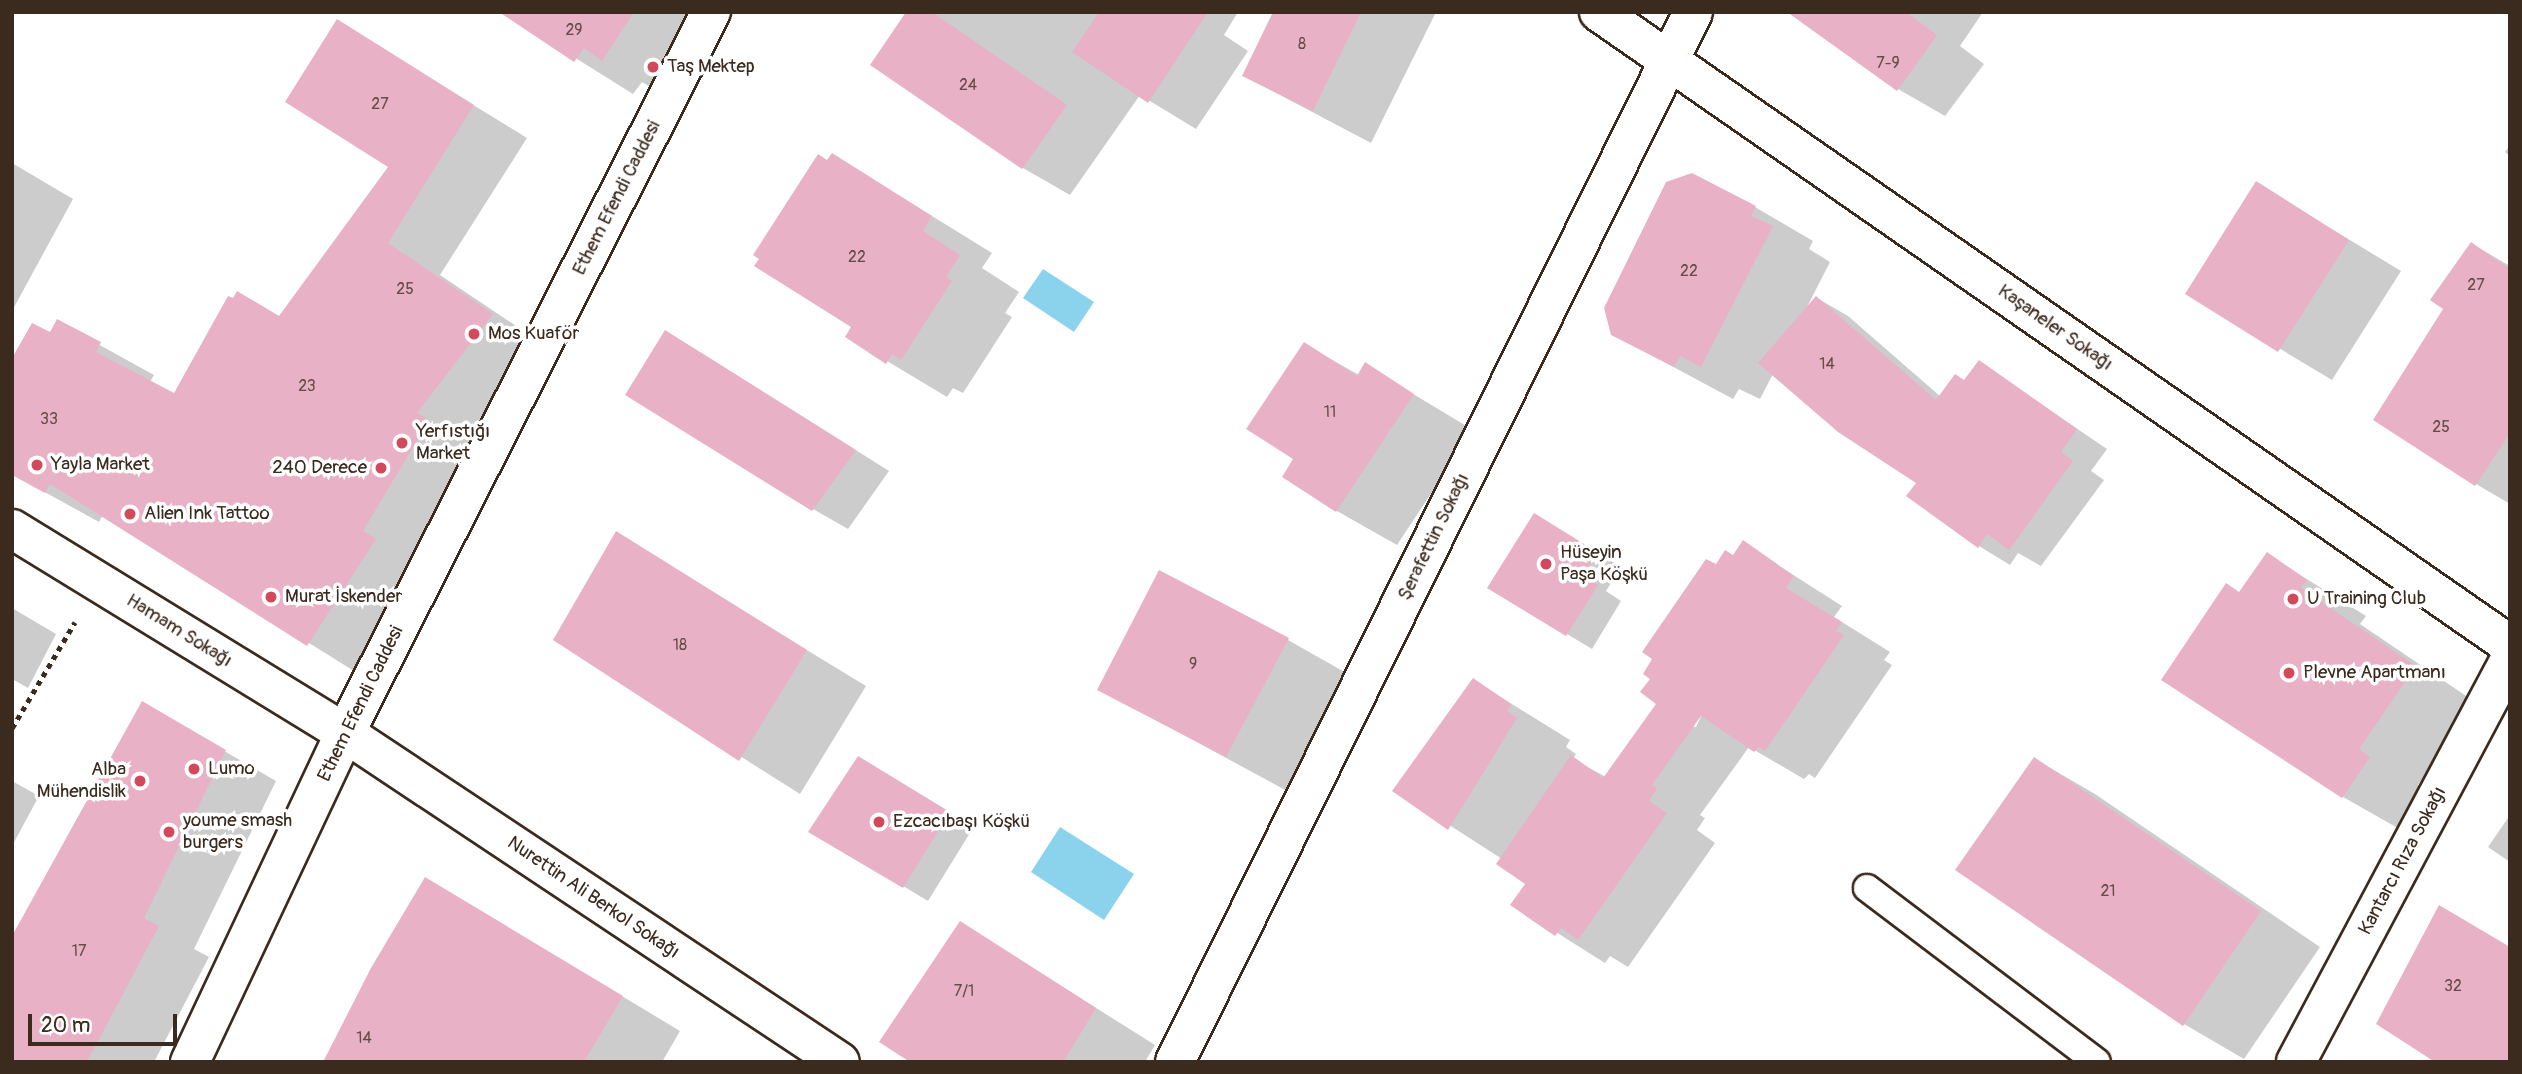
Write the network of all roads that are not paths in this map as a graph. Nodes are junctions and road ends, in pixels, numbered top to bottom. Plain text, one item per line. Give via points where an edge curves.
1 (711, 12) edge
2 (1600, 12) edge
3 (1693, 12) edge
4 (1670, 60) junction
5 (12, 529) edge
6 (2510, 645) edge
7 (2510, 660) edge
8 (345, 733) junction
9 (1867, 888) dead end
10 (190, 1062) edge
11 (840, 1062) edge
12 (1175, 1062) edge
13 (2097, 1062) edge
14 (2296, 1062) edge

1 - 8 street, Ethem Efendi Caddesi
2 - 4 street, Kaşaneler Sokağı
3 - 4 street, Şerafettin Sokağı
4 - 6 street, Kaşaneler Sokağı
4 - 12 street, Şerafettin Sokağı
5 - 8 street, Hamam Sokağı
7 - 14 street, Kantarcı Rıza Sokağı
8 - 10 street, Ethem Efendi Caddesi
8 - 11 street, Nurettin Ali Berkol Sokağı
9 - 13 lane

